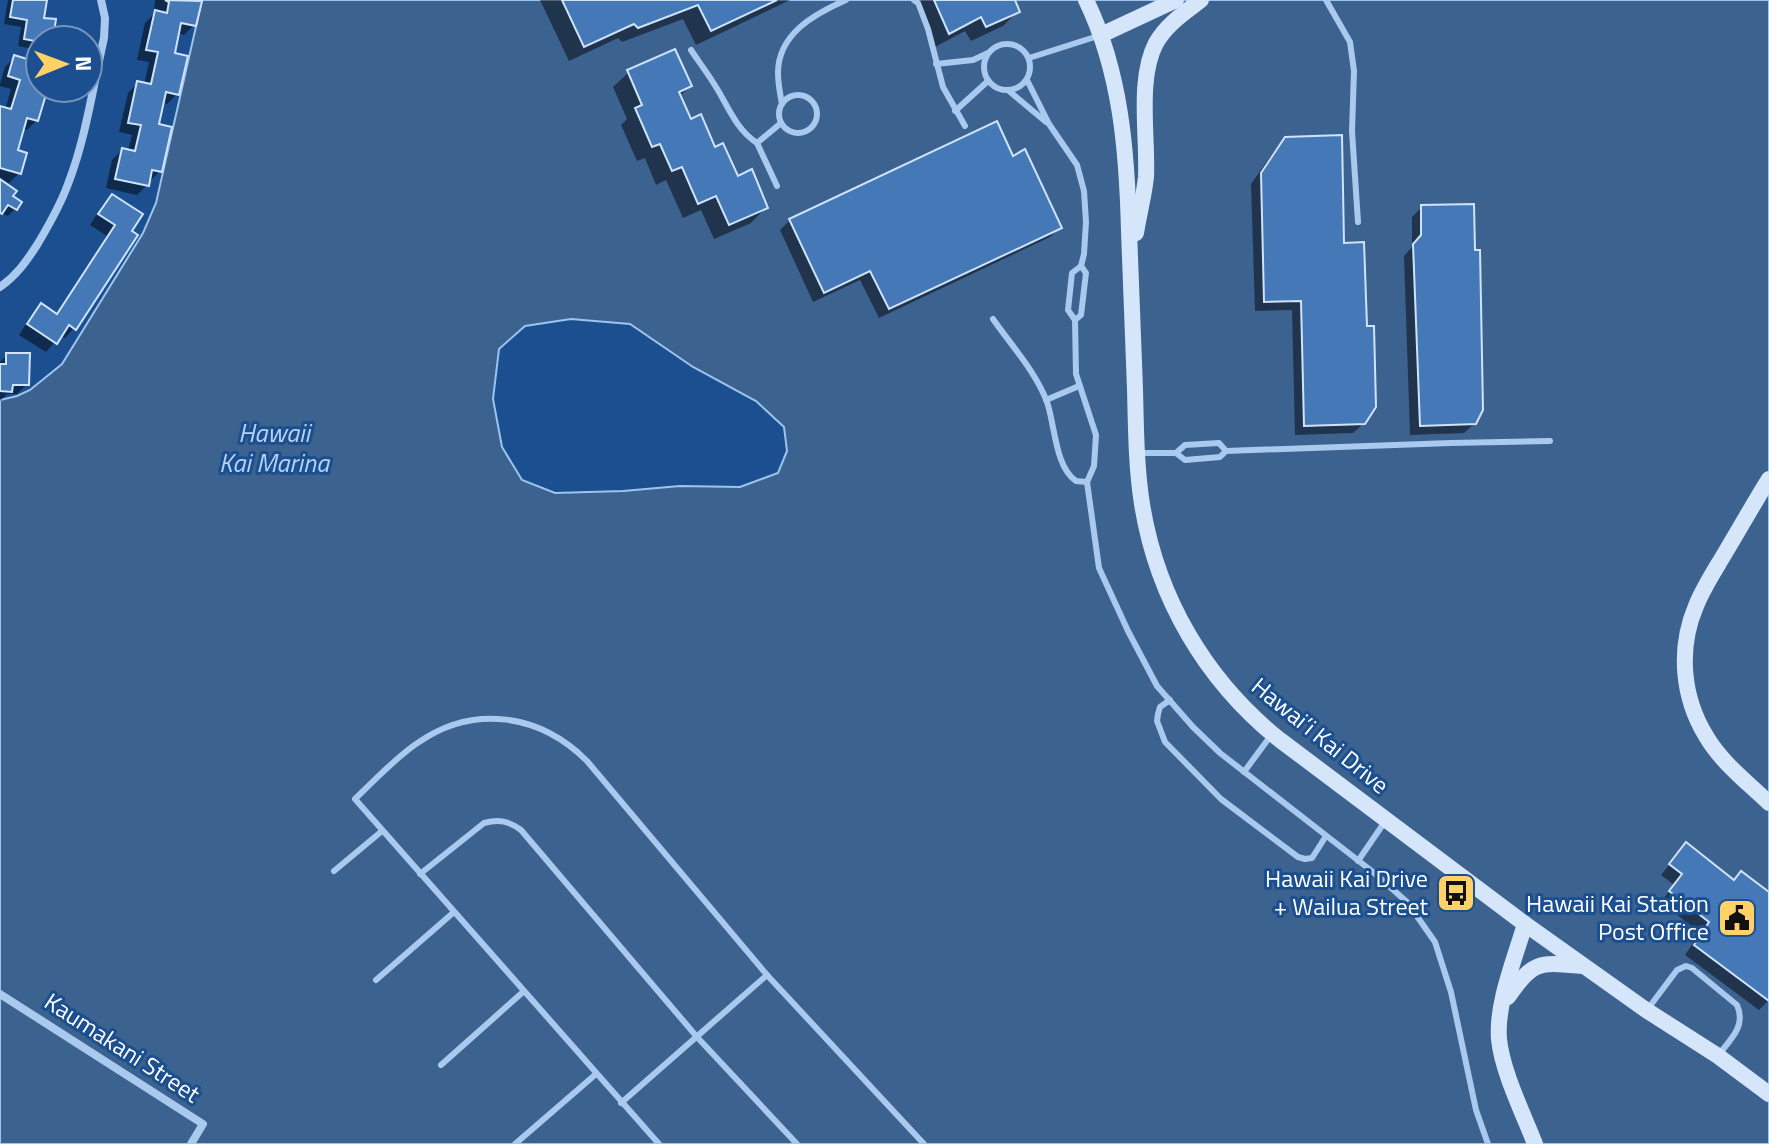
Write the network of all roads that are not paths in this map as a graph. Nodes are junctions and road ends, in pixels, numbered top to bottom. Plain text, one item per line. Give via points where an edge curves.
1 (101, 0) edge
2 (846, 0) edge
3 (914, 0) edge
4 (1086, 0) edge
5 (1176, 0) edge
6 (1201, 0) edge
7 (1326, 0) edge
8 (1101, 35) junction
9 (691, 50) dead end
10 (988, 53) junction
11 (1029, 58) junction
12 (936, 64) junction
13 (1027, 80) junction
14 (988, 81) junction
15 (1009, 91) junction
16 (782, 104) junction
17 (955, 111) junction
18 (781, 123) junction
19 (1049, 124) junction
20 (965, 126) dead end
21 (757, 143) junction
22 (777, 186) dead end
23 (1358, 222) dead end
24 (1130, 265) junction
25 (1081, 266) junction
26 (0, 287) edge
27 (993, 319) dead end
28 (1075, 320) junction
29 (1079, 386) junction
30 (1046, 400) junction
31 (1550, 441) dead end
32 (1226, 451) junction
33 (1137, 453) junction
34 (1176, 453) junction
35 (1769, 479) edge
36 (1087, 482) junction
37 (1170, 700) junction
38 (1272, 734) junction
39 (1244, 772) junction
40 (1769, 803) edge
41 (1386, 820) junction
42 (382, 831) junction
43 (1326, 836) junction
44 (1358, 861) junction
45 (334, 871) dead end
46 (420, 874) junction
47 (454, 912) junction
48 (1525, 924) junction
49 (1584, 966) junction
50 (767, 975) junction
51 (376, 980) dead end
52 (523, 992) junction
53 (0, 994) edge
54 (1501, 1005) junction
55 (1646, 1010) junction
56 (697, 1037) junction
57 (1718, 1056) junction
58 (441, 1065) dead end
59 (596, 1074) junction
60 (1769, 1094) edge
61 (621, 1103) junction
62 (191, 1144) edge
63 (515, 1144) edge
64 (659, 1144) edge
65 (797, 1144) edge
66 (924, 1144) edge
67 (1488, 1144) edge
68 (1535, 1144) edge

1 - 26 street via 104,38 68,185 28,259
2 - 16 lane via 803,23 783,47 778,72
3 - 12 lane
4 - 8 main road, Hawai’i Kai Drive
5 - 8 main road
6 - 24 main road via 1166,29 1149,60 1146,179
7 - 23 lane via 1350,42
8 - 11 lane
8 - 24 main road, Hawai’i Kai Drive via 1124,127
9 - 21 lane via 744,135
10 - 11 lane via 1010,44
10 - 12 lane
10 - 14 lane
11 - 13 lane
12 - 17 lane
13 - 15 lane
13 - 19 lane
14 - 15 lane
14 - 17 lane
15 - 19 lane
16 - 18 lane
16 - 18 lane via 791,96 804,96 814,104 817,116 813,127 802,133 790,132
17 - 20 lane
18 - 21 lane
19 - 25 lane via 1077,165 1084,191
21 - 22 lane
24 - 33 main road, Hawai’i Kai Drive
25 - 28 lane via 1085,282 1081,315
25 - 28 lane via 1072,273 1069,288 1068,310
27 - 30 lane
28 - 29 lane
29 - 30 lane
29 - 36 lane via 1096,435
30 - 36 lane via 1065,471 1076,481
31 - 32 lane
32 - 34 lane via 1220,457 1185,460
32 - 34 lane via 1219,443 1185,445
33 - 34 lane
33 - 38 main road, Hawai’i Kai Drive via 1146,530 1175,611 1222,683
35 - 40 main road via 1696,606 1688,630 1685,673 1706,738
36 - 37 lane via 1099,568 1157,686
37 - 39 lane
37 - 43 lane via 1160,707 1157,721 1165,742 1221,799 1298,857 1312,858
38 - 39 lane
38 - 41 main road, Hawai’i Kai Drive
39 - 43 lane
41 - 44 lane
41 - 48 main road, Hawai’i Kai Drive
42 - 45 lane
42 - 46 lane
42 - 50 lane via 355,799 420,741 449,726 480,719 533,726 562,740 587,761
43 - 44 lane
44 - 67 lane via 1407,902 1435,942
46 - 47 lane
46 - 56 lane via 484,823 512,824
47 - 51 lane
47 - 52 lane
48 - 49 main road, Hawai’i Kai Drive
48 - 54 main road
49 - 54 main road via 1538,965
49 - 55 main road, Hawai’i Kai Drive
50 - 56 lane
50 - 66 lane
52 - 58 lane
52 - 59 lane
53 - 62 street, Kaumakani Street via 203,1124
54 - 68 main road via 1502,1055
55 - 57 main road, Hawai’i Kai Drive
55 - 57 lane via 1677,970 1692,968 1740,1011 1738,1029
56 - 61 lane
56 - 65 lane
57 - 60 main road, Hawai’i Kai Drive
59 - 61 lane
59 - 63 lane
61 - 64 lane

